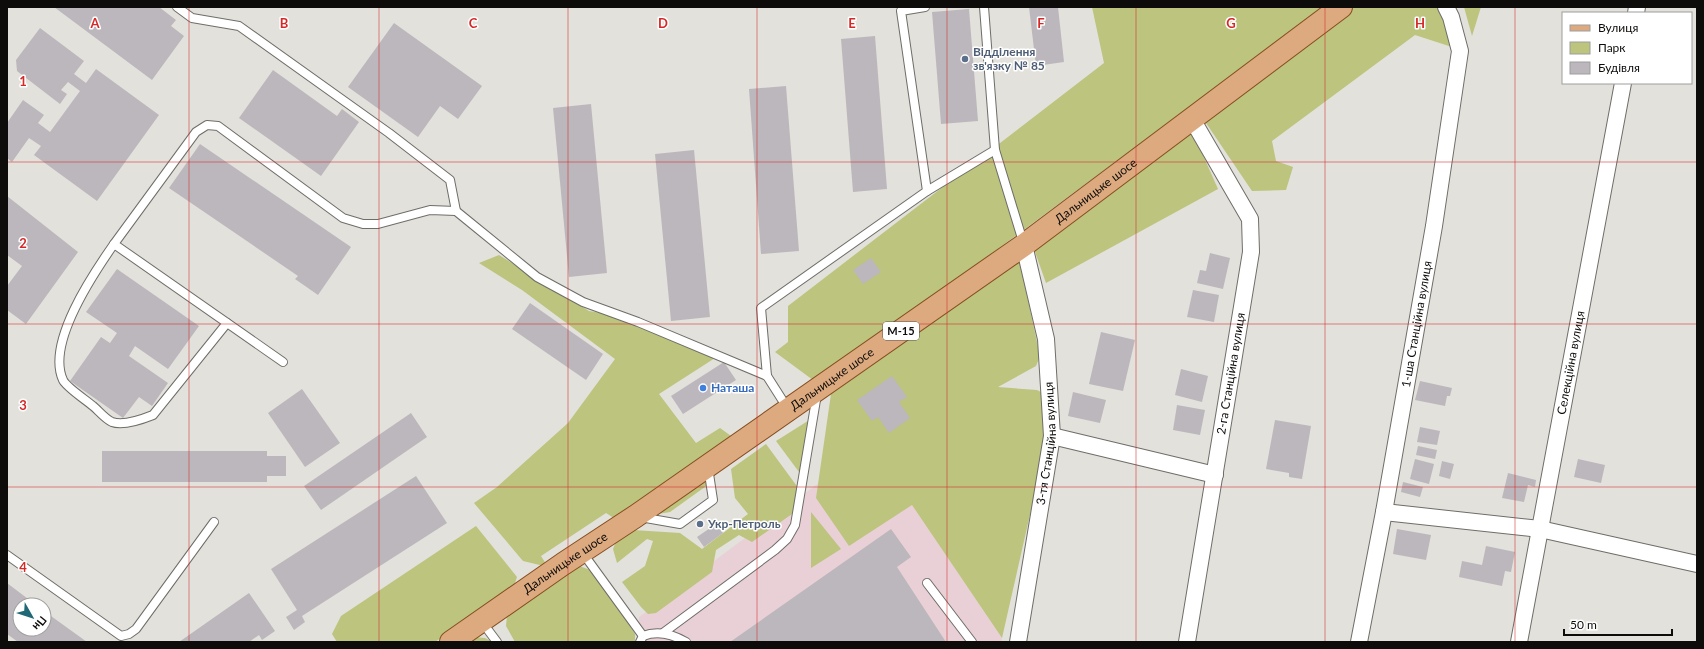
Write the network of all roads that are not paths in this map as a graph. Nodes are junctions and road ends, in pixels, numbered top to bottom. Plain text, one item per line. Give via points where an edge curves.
1 (177, 7) edge
2 (925, 7) edge
3 (984, 7) edge
4 (1341, 7) edge
5 (1446, 7) edge
6 (1623, 84) edge
7 (1192, 119) junction
8 (995, 150) junction
9 (927, 191) junction
10 (456, 211) junction
11 (114, 244) junction
12 (1024, 245) junction
13 (226, 323) junction
14 (283, 362) dead end
15 (767, 376) junction
16 (817, 389) junction
17 (788, 410) junction
18 (1052, 436) junction
19 (708, 466) junction
20 (1215, 475) junction
21 (1384, 512) junction
22 (636, 516) junction
23 (214, 522) dead end
24 (1540, 529) junction
25 (582, 552) junction
26 (7, 555) edge
27 (1697, 564) edge
28 (927, 583) dead end
29 (481, 621) junction
30 (664, 634) junction
31 (642, 639) edge
32 (451, 642) edge
33 (497, 642) edge
34 (686, 642) edge
35 (972, 642) edge
36 (1018, 642) edge
37 (1187, 642) edge
38 (1359, 642) edge
39 (1519, 642) edge

1 - 10 lane via 192,18 239,26 389,133 450,180
2 - 9 lane via 901,11
3 - 8 lane
4 - 7 main road, Дальницьке шосе / М-15
5 - 21 street, 1-ша Станційна вулиця via 1460,51 1434,226
6 - 24 street, Селекційна вулиця
7 - 12 main road, Дальницьке шосе / М-15
7 - 20 street, 2-га Станційна вулиця via 1250,219 1251,252
8 - 9 lane
8 - 12 lane
9 - 15 lane via 761,308
10 - 11 lane via 430,210 378,224 363,224 343,218 218,126 207,125 196,132
10 - 15 lane via 537,277 583,302
11 - 13 lane
11 - 13 lane via 96,269 65,327 58,366 64,382 112,422 140,420 153,415
12 - 16 main road, Дальницьке шосе / М-15
12 - 18 street, 3-тя Станційна вулиця via 1046,339
13 - 14 lane
15 - 17 lane
16 - 17 main road, Дальницьке шосе / М-15
16 - 30 lane via 795,525 787,538 775,550
17 - 19 main road, Дальницьке шосе / М-15
18 - 20 street
18 - 36 street, 3-тя Станційна вулиця
19 - 22 main road, Дальницьке шосе / М-15
19 - 22 lane via 713,500 680,524
20 - 37 street, 2-га Станційна вулиця
21 - 24 street
21 - 38 street, 1-ша Станційна вулиця
22 - 25 main road, Дальницьке шосе / М-15
23 - 26 lane via 136,629 121,636
24 - 27 street
24 - 39 street, Селекційна вулиця
25 - 29 main road, Дальницьке шосе / М-15
25 - 31 lane
28 - 35 lane
29 - 32 main road, Дальницьке шосе / М-15
29 - 33 lane
30 - 31 lane via 653,632
30 - 34 lane via 674,635

